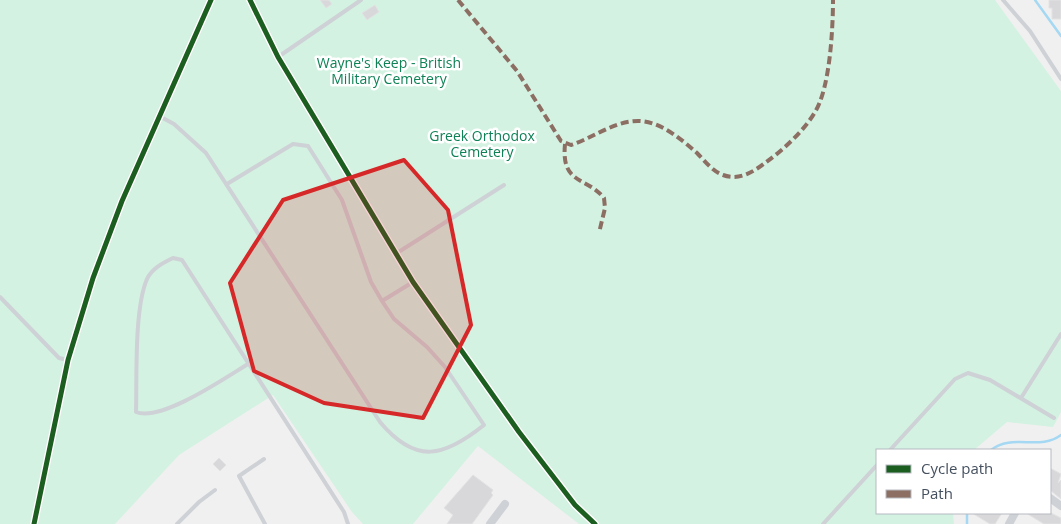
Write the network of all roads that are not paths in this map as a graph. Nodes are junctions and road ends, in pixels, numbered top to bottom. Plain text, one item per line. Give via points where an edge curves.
1 (211, 0) edge
2 (250, 0) edge
3 (361, 0) edge
4 (1003, 0) edge
5 (278, 57) junction
6 (1061, 79) edge
7 (159, 116) junction
8 (227, 184) junction
9 (504, 185) dead end
10 (396, 253) junction
11 (413, 282) junction
12 (0, 297) edge
13 (382, 302) junction
14 (1061, 334) edge
15 (68, 360) junction
16 (248, 364) junction
17 (1021, 398) junction
18 (1054, 418) dead end
19 (891, 449) edge
20 (264, 459) dead end
21 (876, 466) edge
22 (216, 490) dead end
23 (505, 504) dead end
24 (34, 524) edge
25 (177, 524) edge
26 (265, 524) edge
27 (348, 524) edge
28 (490, 524) edge
29 (595, 524) edge
30 (823, 524) edge

1 - 7 street
2 - 5 street
3 - 5 lane
4 - 6 lane via 1030,31
5 - 10 street
7 - 8 lane via 192,138
7 - 15 street via 122,201
8 - 13 lane via 292,144 308,146 342,200 371,282
8 - 13 lane via 393,437 419,451 440,451 460,444 484,425 445,367 428,347 394,319
9 - 10 lane
10 - 11 street
11 - 13 lane
11 - 29 street via 518,432 574,504
12 - 15 lane via 59,358
14 - 17 lane
15 - 24 street
16 - 16 lane via 182,260 173,258 156,267 147,278 140,310 136,412 144,416 180,404
16 - 27 lane via 344,512
17 - 18 lane
17 - 19 lane via 981,376 963,374
20 - 26 lane via 238,476
21 - 30 lane
22 - 25 lane
23 - 28 street

